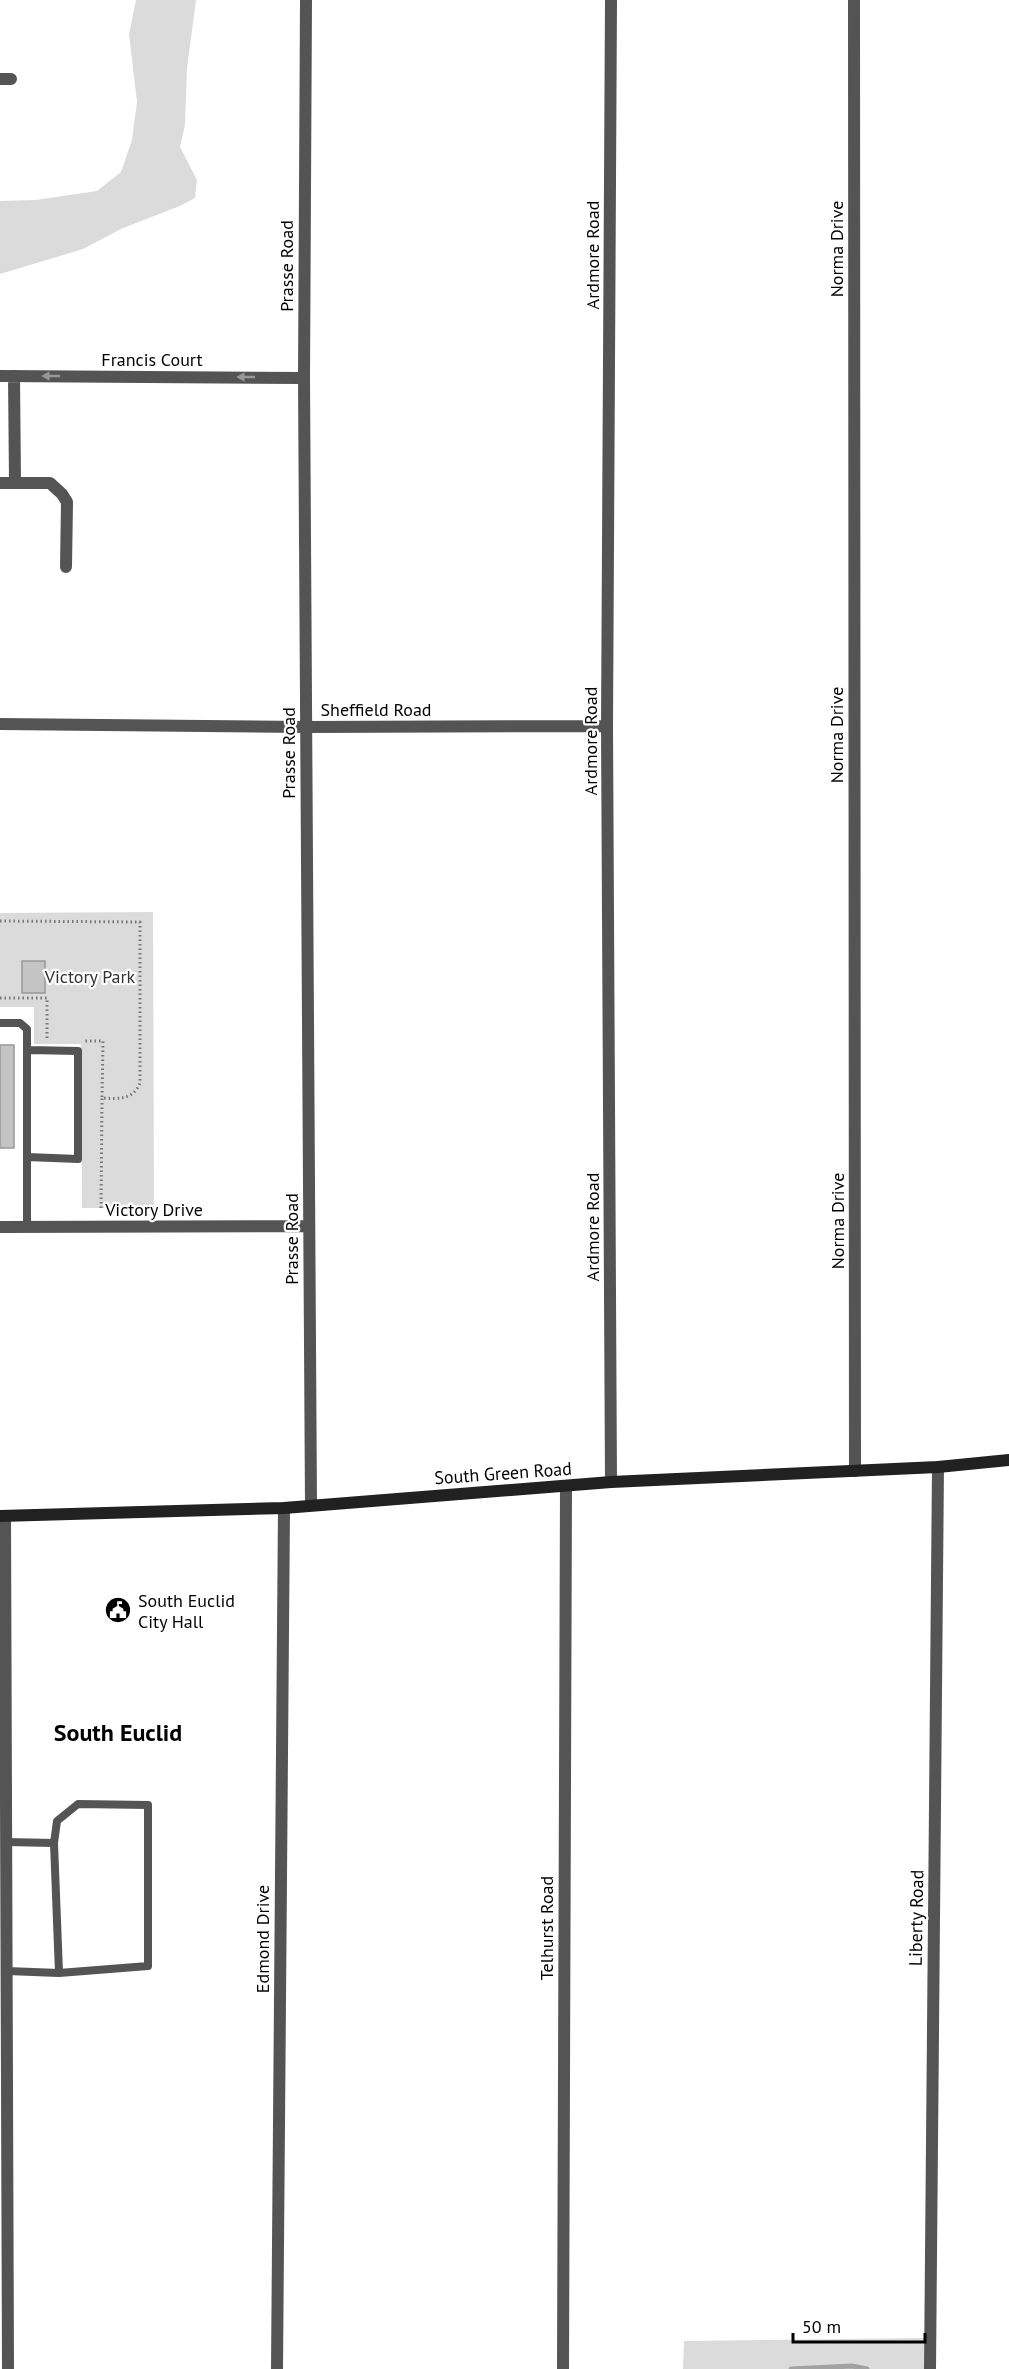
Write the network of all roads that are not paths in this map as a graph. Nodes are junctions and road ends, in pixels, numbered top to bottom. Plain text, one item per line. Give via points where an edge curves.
1 (306, 0) edge
2 (611, 0) edge
3 (854, 0) edge
4 (0, 375) edge
5 (14, 376) junction
6 (304, 378) junction
7 (0, 483) edge
8 (15, 483) junction
9 (66, 567) dead end
10 (0, 724) edge
11 (608, 726) junction
12 (306, 727) junction
13 (0, 1023) edge
14 (28, 1050) junction
15 (27, 1157) junction
16 (309, 1226) junction
17 (0, 1227) edge
18 (27, 1227) junction
19 (1009, 1460) edge
20 (938, 1467) junction
21 (855, 1471) junction
22 (611, 1482) junction
23 (566, 1487) junction
24 (311, 1505) junction
25 (284, 1508) junction
26 (2, 1516) edge
27 (6, 1842) junction
28 (54, 1843) junction
29 (7, 1971) junction
30 (59, 1973) junction
31 (8, 2369) edge
32 (277, 2369) edge
33 (563, 2369) edge
34 (930, 2369) edge

1 - 6 street, Prasse Road
2 - 11 street, Ardmore Road
3 - 21 street, Norma Drive
4 - 5 street, Francis Court
6 -> 5 street, Francis Court
5 - 8 street
6 - 12 street, Prasse Road
7 - 8 street
8 - 9 street via 50,483 67,502
10 - 12 street, Sheffield Road
11 - 12 street, Sheffield Road
11 - 22 street, Ardmore Road
12 - 16 street, Prasse Road
13 - 14 lane via 20,1023 27,1029
14 - 15 lane
14 - 15 lane via 78,1051 78,1159
15 - 18 lane
16 - 18 street, Victory Drive
16 - 24 street, Prasse Road
17 - 18 street, Victory Drive
19 - 20 main road, South Green Road
20 - 21 main road, South Green Road
20 - 34 street, Liberty Road
21 - 22 main road, South Green Road
22 - 23 main road, South Green Road
23 - 24 main road, South Green Road
23 - 33 street, Telhurst Road
24 - 25 main road, South Green Road
25 - 26 main road, South Green Road
25 - 32 street, Edmond Drive
26 - 27 street
27 - 28 lane
27 - 29 street
28 - 30 lane
28 - 30 lane via 57,1821 78,1804 148,1805 148,1966
29 - 30 lane
29 - 31 street

